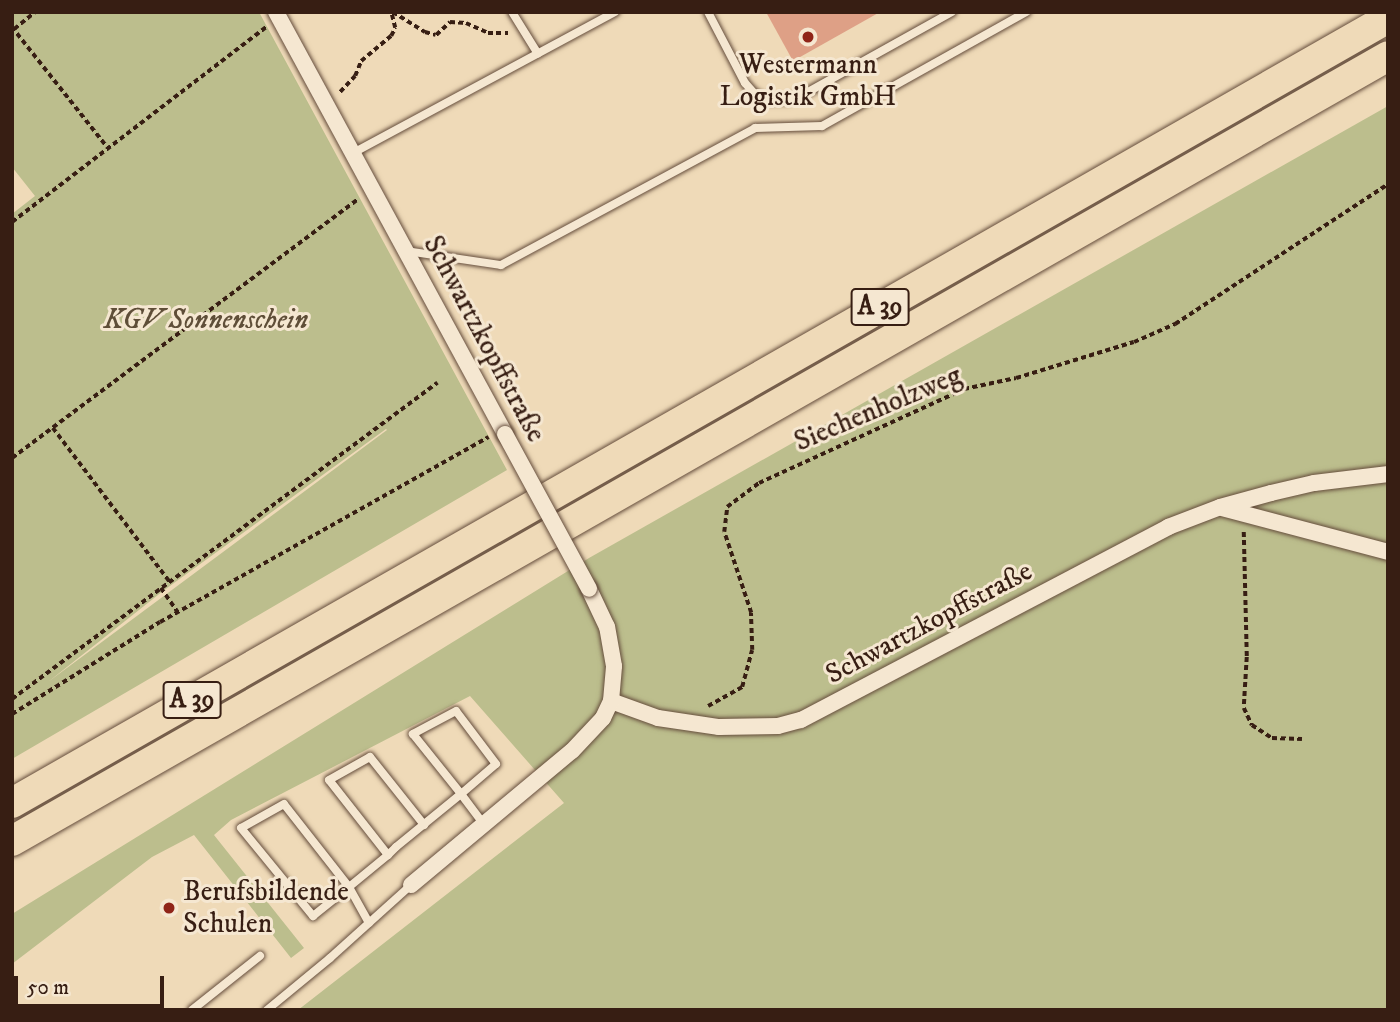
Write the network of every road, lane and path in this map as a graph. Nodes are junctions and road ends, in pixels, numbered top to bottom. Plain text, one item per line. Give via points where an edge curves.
1 (35, 12) edge
2 (392, 12) edge
3 (615, 12) edge
4 (708, 12) edge
5 (952, 12) edge
6 (1026, 12) edge
7 (513, 14) edge
8 (277, 16) edge
9 (1388, 18) edge
10 (13, 28) edge
11 (538, 54) junction
12 (1388, 56) edge
13 (324, 100) junction
14 (108, 148) junction
15 (353, 153) junction
16 (1388, 184) edge
17 (373, 188) junction
18 (12, 222) edge
19 (406, 251) junction
20 (436, 383) dead end
21 (53, 428) junction
22 (504, 432) junction
23 (12, 458) edge
24 (1388, 474) edge
25 (1220, 507) junction
26 (1258, 515) junction
27 (1388, 552) edge
28 (170, 582) junction
29 (161, 588) junction
30 (177, 611) junction
31 (12, 699) edge
32 (611, 701) junction
33 (12, 714) edge
34 (681, 721) junction
35 (1302, 739) dead end
36 (461, 794) junction
37 (12, 803) edge
38 (60, 814) junction
39 (424, 825) junction
40 (484, 825) junction
41 (12, 841) edge
42 (388, 855) junction
43 (12, 856) edge
44 (411, 885) joint
45 (349, 887) junction
46 (369, 923) junction
47 (260, 957) dead end
48 (192, 1010) edge
49 (267, 1010) edge

1 - 10 path
2 - 7 path via 436,35 450,22 508,34
2 - 13 path via 395,28 391,36 361,61 345,90
3 - 11 lane
4 - 5 lane via 746,83 768,100 787,100 808,92
6 - 19 lane via 822,126 755,128 501,265
7 - 11 lane
8 - 13 street, Schwartzkopffstraße
8 - 14 path
9 - 37 highway, A 39
10 - 14 path
11 - 15 lane
12 - 38 highway, A 39
13 - 15 street, Schwartzkopffstraße
14 - 18 path
15 - 17 street, Schwartzkopffstraße
16 - 34 path, Siechenholzweg via 1175,324 1134,342 964,389 759,482 727,507 724,532 751,613 749,669 742,687
17 - 19 street, Schwartzkopffstraße
17 - 21 path
19 - 22 street, Schwartzkopffstraße
20 - 28 path
21 - 23 path
21 - 28 path
22 - 30 path
22 - 32 street, Schwartzkopffstraße, bridge via 607,627 614,666
24 - 25 street, Schwartzkopffstraße via 1314,482
25 - 26 street
25 - 34 street, Schwartzkopffstraße via 1156,533 801,720 750,728
26 - 27 street
26 - 35 path via 1250,519 1242,536 1247,657 1244,708 1252,725 1272,738
28 - 29 path
29 - 30 path
29 - 31 path
30 - 33 path
32 - 34 street, Schwartzkopffstraße
32 - 40 street, Schwartzkopffstraße via 603,718 572,751
36 - 36 lane via 413,734 456,711 496,764
36 - 39 lane
36 - 40 lane
38 - 41 highway, A 39
38 - 43 highway
39 - 42 lane
39 - 42 lane via 370,757 329,780
40 - 44 street, Schwartzkopffstraße
42 - 45 lane
44 - 46 lane, Schwartzkopffstraße
45 - 45 lane via 313,916 241,828 284,804
45 - 46 lane
46 - 49 lane, Schwartzkopffstraße
47 - 48 lane

